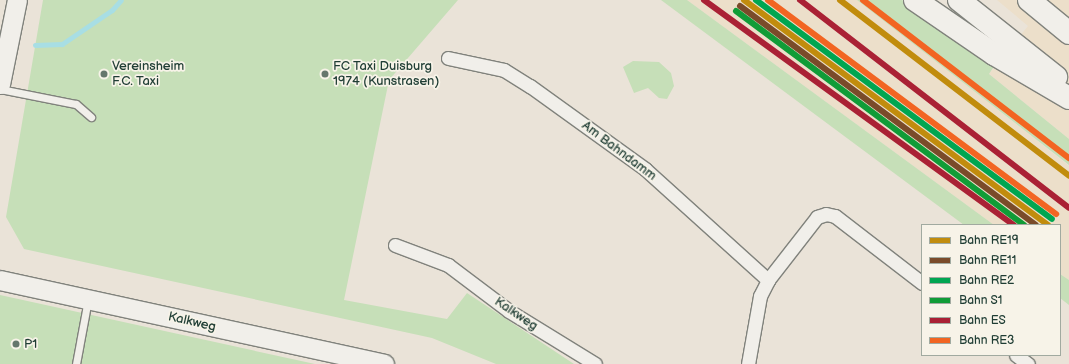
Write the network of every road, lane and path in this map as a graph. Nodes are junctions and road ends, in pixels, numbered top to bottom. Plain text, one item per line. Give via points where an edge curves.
1 (17, 0) edge
2 (915, 0) edge
3 (959, 0) edge
4 (1029, 0) edge
5 (1069, 33) edge
6 (1000, 45) junction
7 (448, 58) dead end
8 (0, 84) edge
9 (1069, 88) edge
10 (0, 89) edge
11 (1069, 98) edge
12 (91, 116) dead end
13 (395, 245) dead end
14 (0, 280) edge
15 (768, 280) junction
16 (921, 282) edge
17 (89, 298) junction
18 (1017, 356) edge
19 (76, 364) edge
20 (384, 364) edge
21 (594, 364) edge
22 (748, 364) edge
23 (1028, 364) edge

1 - 8 street
2 - 6 highway
3 - 6 highway
4 - 5 highway
6 - 9 highway
6 - 11 highway
7 - 15 street, Am Bahndamm via 504,70 530,86 646,169
10 - 12 lane via 76,104
13 - 21 street, Kalkweg via 448,265 509,311
14 - 17 street, Kalkweg
15 - 16 street via 817,217 826,214 835,216
15 - 22 street via 760,296
17 - 19 lane
17 - 20 street, Kalkweg
18 - 23 street

